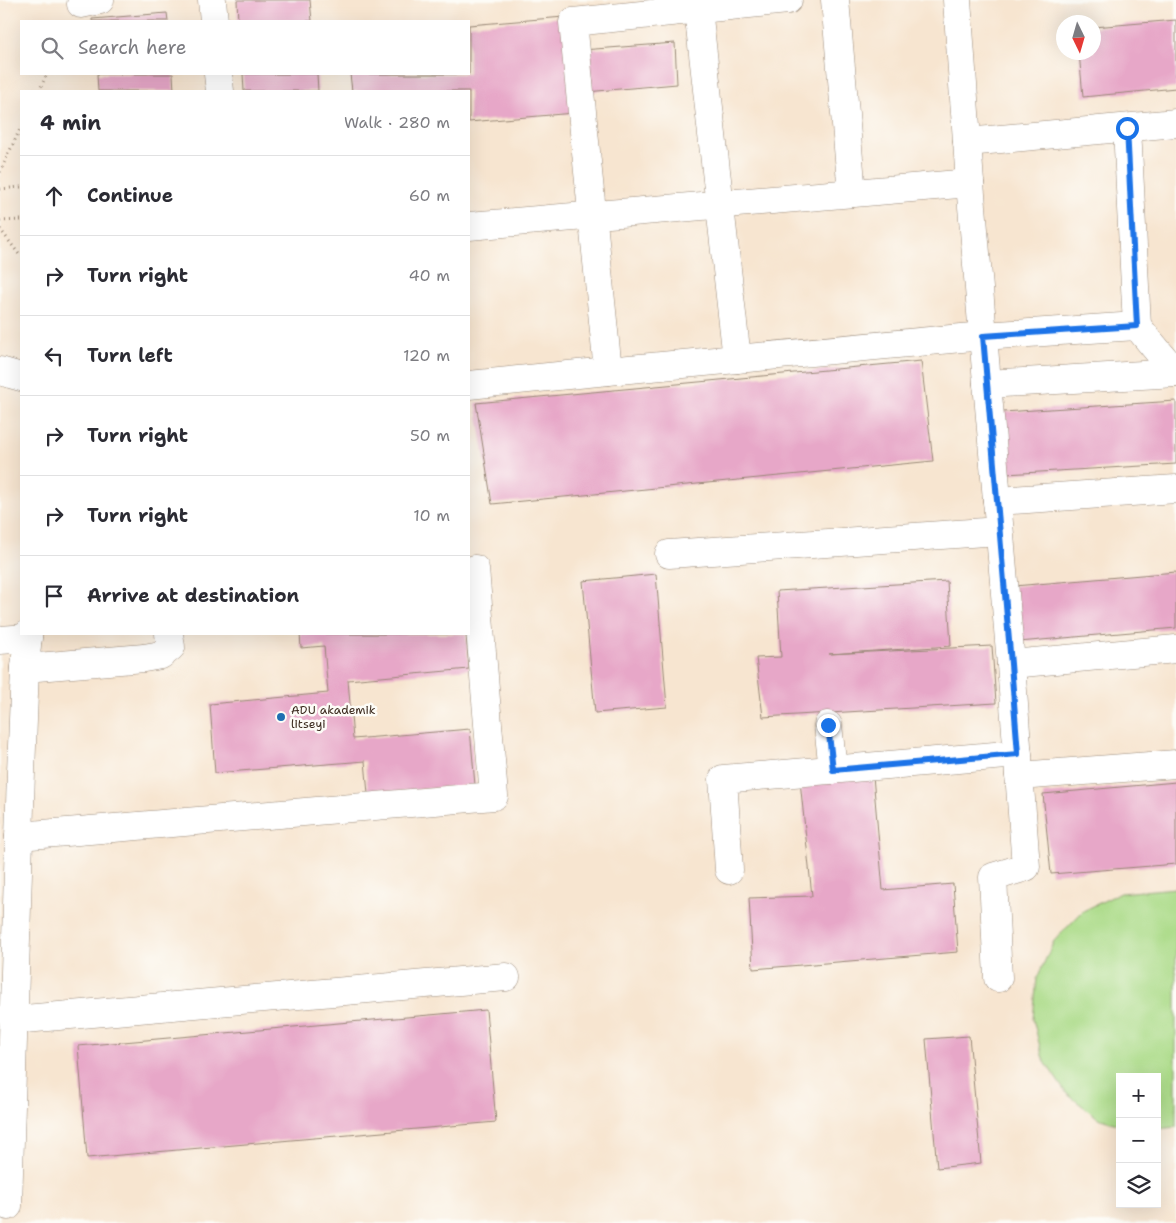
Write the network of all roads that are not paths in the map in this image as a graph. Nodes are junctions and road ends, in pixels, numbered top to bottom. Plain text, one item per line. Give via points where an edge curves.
1 (212, 0) edge
2 (788, 0) edge
3 (835, 0) edge
4 (957, 0) edge
5 (698, 4) edge
6 (214, 20) edge
7 (218, 75) edge
8 (220, 90) edge
9 (1176, 123) edge
10 (1127, 128) junction
11 (967, 142) junction
12 (970, 183) junction
13 (852, 193) junction
14 (720, 204) junction
15 (591, 216) junction
16 (470, 226) edge
17 (1137, 326) junction
18 (983, 336) junction
19 (737, 360) junction
20 (0, 371) edge
21 (608, 371) junction
22 (1176, 373) edge
23 (20, 376) edge
24 (987, 384) junction
25 (470, 385) edge
26 (1176, 489) edge
27 (997, 501) junction
28 (999, 532) junction
29 (669, 554) dead end
30 (475, 569) dead end
31 (169, 635) edge
32 (28, 636) edge
33 (0, 640) edge
34 (1176, 649) edge
35 (1011, 664) junction
36 (25, 668) junction
37 (828, 725) dead end
38 (1176, 764) edge
39 (1018, 765) junction
40 (833, 770) junction
41 (21, 772) junction
42 (0, 797) edge
43 (19, 836) junction
44 (729, 870) dead end
45 (506, 976) dead end
46 (998, 978) dead end
47 (13, 1020) junction
48 (8, 1206) dead end

1 - 6 lane
2 - 5 lane
3 - 13 lane
4 - 11 lane
5 - 14 lane
5 - 15 lane via 572,22
7 - 8 lane
9 - 10 lane
10 - 11 lane
10 - 17 lane
11 - 12 lane
12 - 13 lane
12 - 18 lane
13 - 14 lane
14 - 15 lane
14 - 19 lane
15 - 16 lane
15 - 21 lane
17 - 18 lane
17 - 22 lane
18 - 19 lane
18 - 24 lane
19 - 21 lane
20 - 23 lane
21 - 25 lane
22 - 24 lane
24 - 27 lane
26 - 27 lane
27 - 28 lane
28 - 29 lane
28 - 35 lane
30 - 43 lane via 494,796
31 - 36 lane via 172,647 161,655
32 - 33 lane
32 - 36 lane
34 - 35 lane
35 - 39 lane
36 - 41 lane
37 - 40 lane
38 - 39 lane
39 - 40 lane
39 - 46 lane via 1026,867 993,877
40 - 44 lane via 723,779
41 - 42 lane
41 - 43 lane
43 - 47 lane
45 - 47 lane
47 - 48 lane

